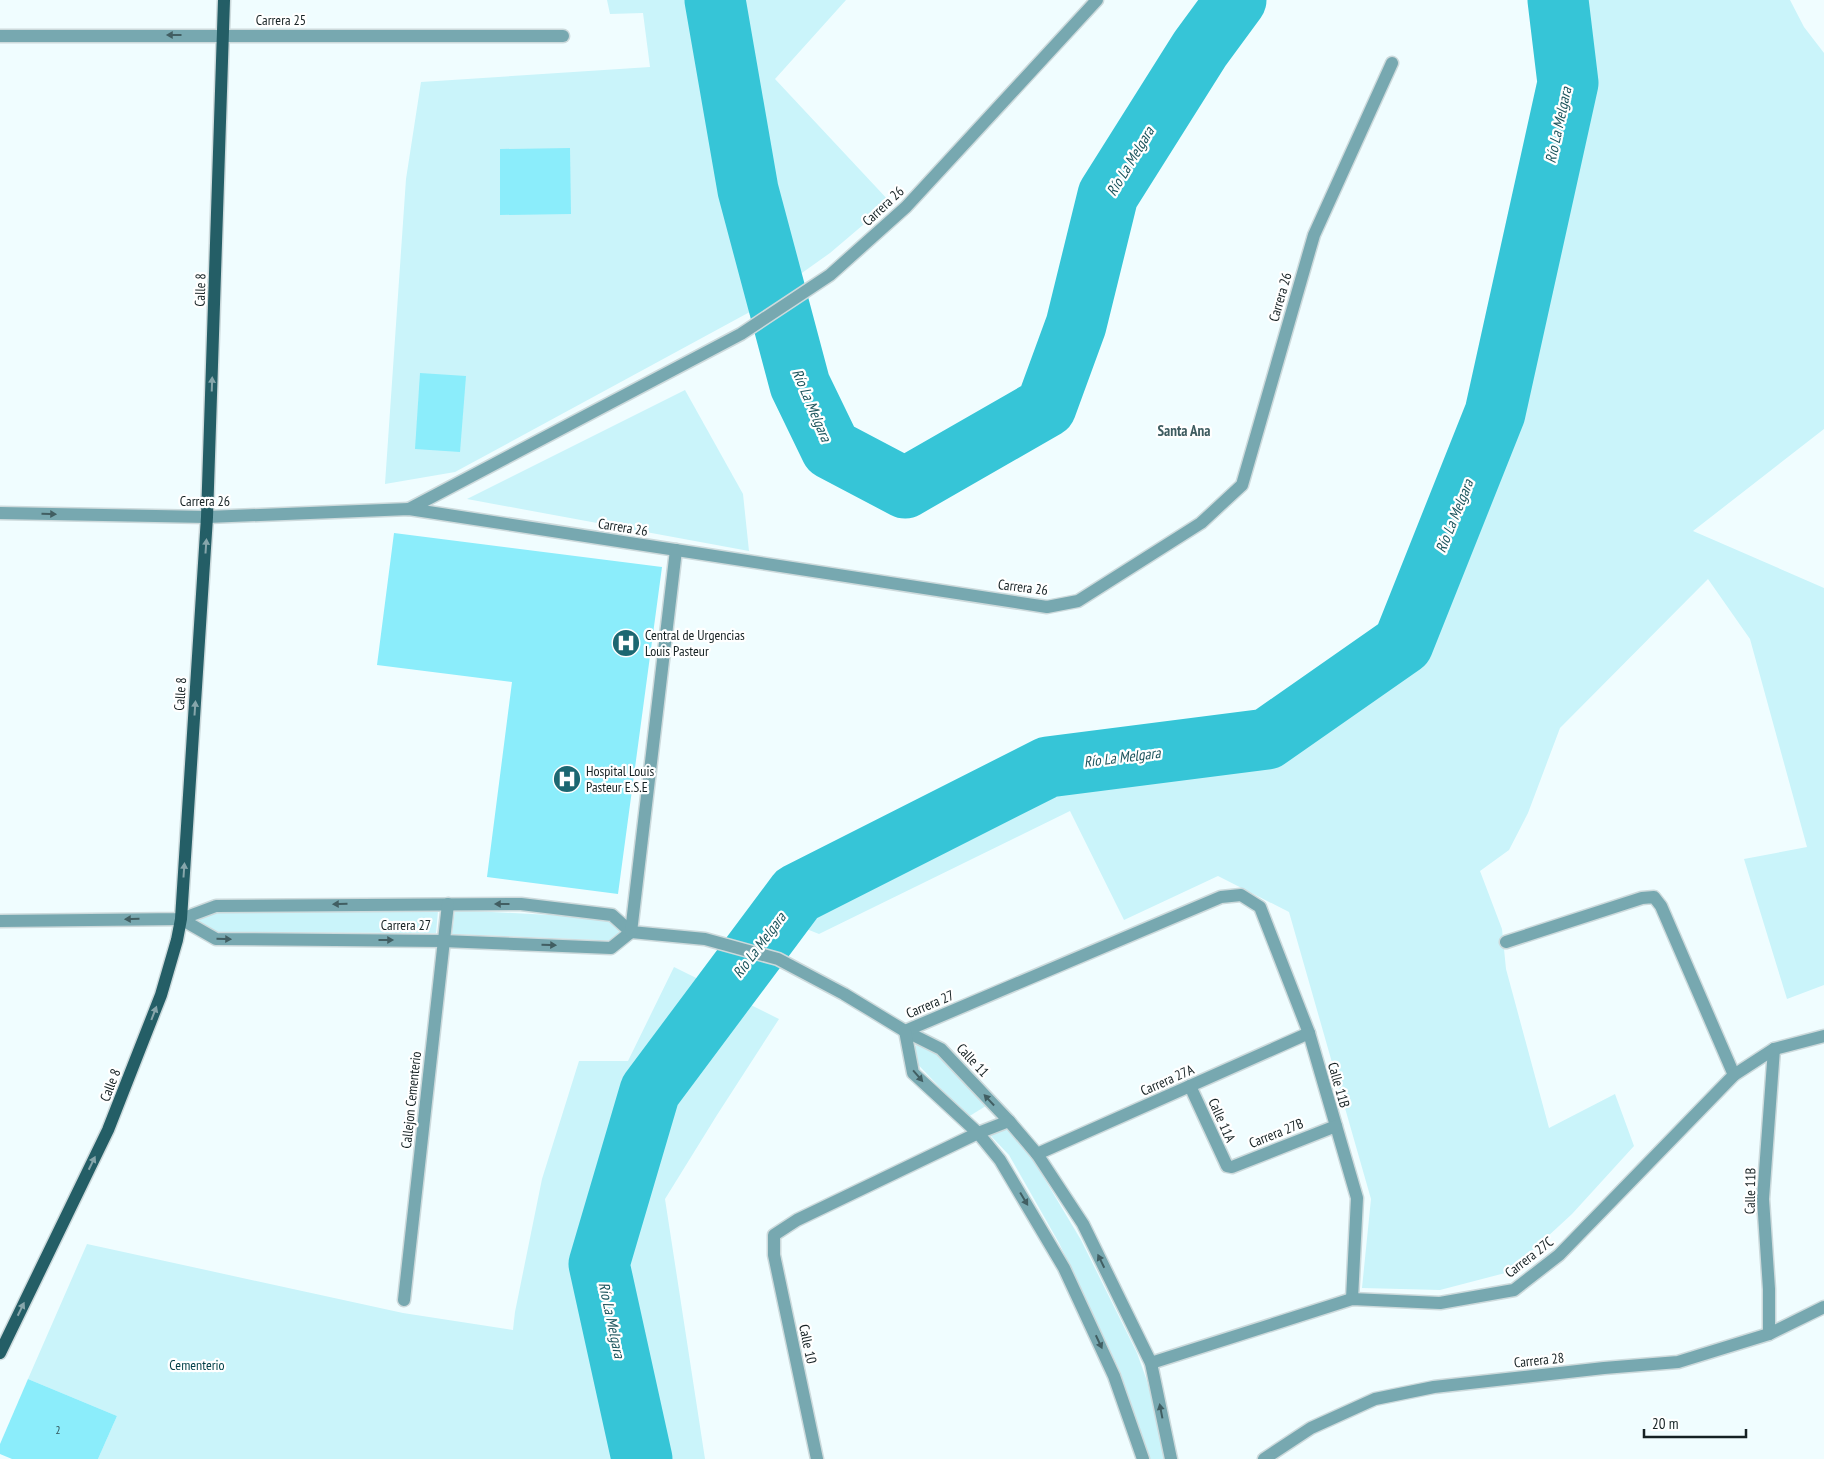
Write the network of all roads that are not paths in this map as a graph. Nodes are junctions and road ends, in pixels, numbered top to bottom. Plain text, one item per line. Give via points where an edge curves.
1 (224, 0) edge
2 (1097, 0) edge
3 (223, 35) junction
4 (0, 36) edge
5 (563, 36) dead end
6 (1392, 63) dead end
7 (409, 509) junction
8 (0, 514) edge
9 (208, 517) junction
10 (676, 550) junction
11 (1241, 895) joint
12 (448, 904) junction
13 (181, 919) junction
14 (0, 921) edge
15 (631, 932) junction
16 (443, 941) junction
17 (1506, 942) dead end
18 (905, 1031) junction
19 (1309, 1033) junction
20 (1824, 1036) edge
21 (1774, 1049) junction
22 (1734, 1075) junction
23 (1190, 1086) junction
24 (1009, 1121) junction
25 (1336, 1126) junction
26 (978, 1133) junction
27 (1037, 1154) junction
28 (1227, 1166) joint
29 (1352, 1299) junction
30 (404, 1300) dead end
31 (1824, 1307) edge
32 (1769, 1334) junction
33 (0, 1353) edge
34 (1151, 1363) junction
35 (817, 1459) edge
36 (1142, 1459) edge
37 (1171, 1459) edge
38 (1264, 1459) edge

1 - 3 main road, Calle 8
2 - 7 street, Carrera 26 via 906,206 830,275 741,334
3 -> 4 street, Carrera 25
3 - 5 street, Carrera 25
9 -> 3 main road, Calle 8
6 - 10 street, Carrera 26 via 1314,235 1242,485 1201,523 1078,601 1047,607
7 - 9 street, Carrera 26
7 - 10 street, Carrera 26
8 -> 9 street, Carrera 26
13 -> 9 main road, Calle 8
10 - 15 street
11 - 18 street, Carrera 27 via 1221,897
11 - 19 street, Calle 11B via 1260,907
12 -> 13 street, Carrera 27 via 216,906
15 -> 12 street, Carrera 27 via 612,915 521,904
12 - 16 street, Callejon Cementerio
13 -> 14 street, Carrera 27
13 -> 16 street, Carrera 27 via 216,939
33 -> 13 main road, Calle 8 via 108,1130 161,995
16 -> 15 street, Carrera 27 via 611,948
15 - 18 street, Carrera 27 via 704,939 778,959
16 - 30 street, Callejon Cementerio
17 - 22 street via 1642,898 1654,897 1661,906
24 -> 18 street, Calle 11 via 941,1048
18 -> 26 street via 913,1073
19 - 23 street, Carrera 27A
19 - 25 street, Calle 11B
20 - 21 street, Carrera 27C
21 - 22 street, Carrera 27C
21 - 32 street, Calle 11B via 1763,1199
22 - 29 street, Carrera 27C via 1559,1255 1514,1290 1440,1304
23 - 27 street, Carrera 27A
23 - 28 street, Calle 11A
24 - 26 street
24 - 27 street, Calle 11
25 - 28 street, Carrera 27B via 1232,1167
25 - 29 street, Calle 11B via 1357,1198
26 - 35 street, Calle 10 via 797,1220 774,1235 774,1255
26 -> 36 street via 1000,1160 1064,1268 1114,1376
34 -> 27 street, Calle 11 via 1083,1224
29 - 34 street, Carrera 27C
31 - 32 street, Carrera 28
32 - 38 street, Carrera 28 via 1678,1362 1434,1387 1375,1399 1311,1428
37 -> 34 street, Calle 11

